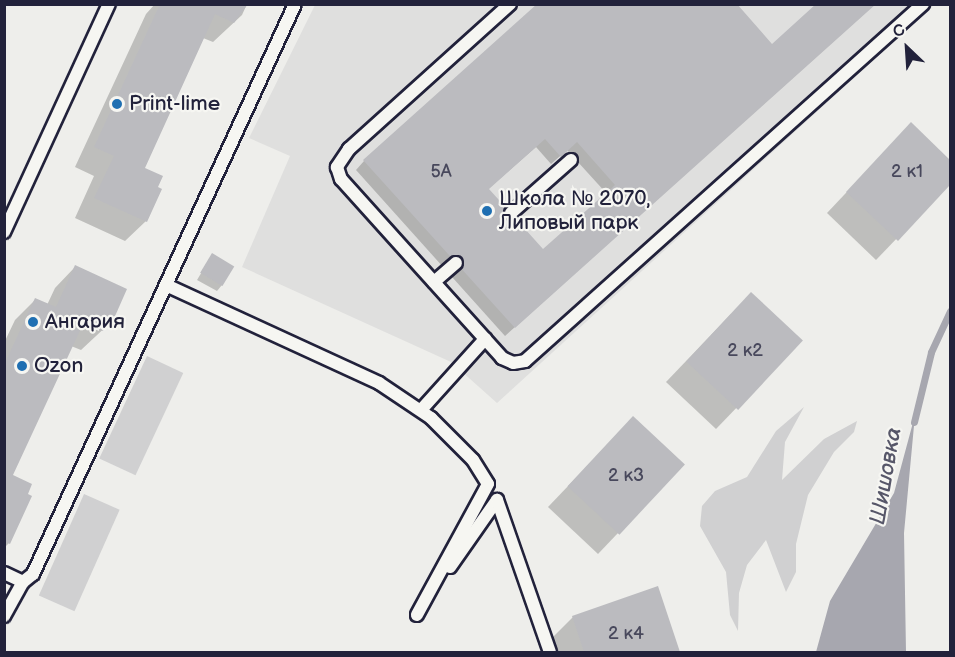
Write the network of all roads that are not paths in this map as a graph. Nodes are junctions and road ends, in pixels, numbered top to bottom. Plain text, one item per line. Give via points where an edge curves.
1 (109, 4) edge
2 (295, 4) edge
3 (510, 4) edge
4 (923, 4) edge
5 (571, 160) dead end
6 (511, 213) dead end
7 (4, 232) edge
8 (456, 263) dead end
9 (434, 282) junction
10 (166, 285) junction
11 (485, 339) junction
12 (421, 410) junction
13 (4, 573) edge
14 (23, 582) junction
15 (4, 616) edge
16 (550, 652) edge

1 - 7 lane
2 - 10 lane
3 - 9 lane via 338,162 341,178
4 - 11 lane via 525,361 508,362
5 - 6 lane
8 - 9 lane
9 - 11 lane
10 - 12 lane via 379,383
10 - 14 lane via 33,574
11 - 12 lane
12 - 16 lane via 459,445 488,484 417,615 497,500
13 - 14 lane
14 - 15 lane

